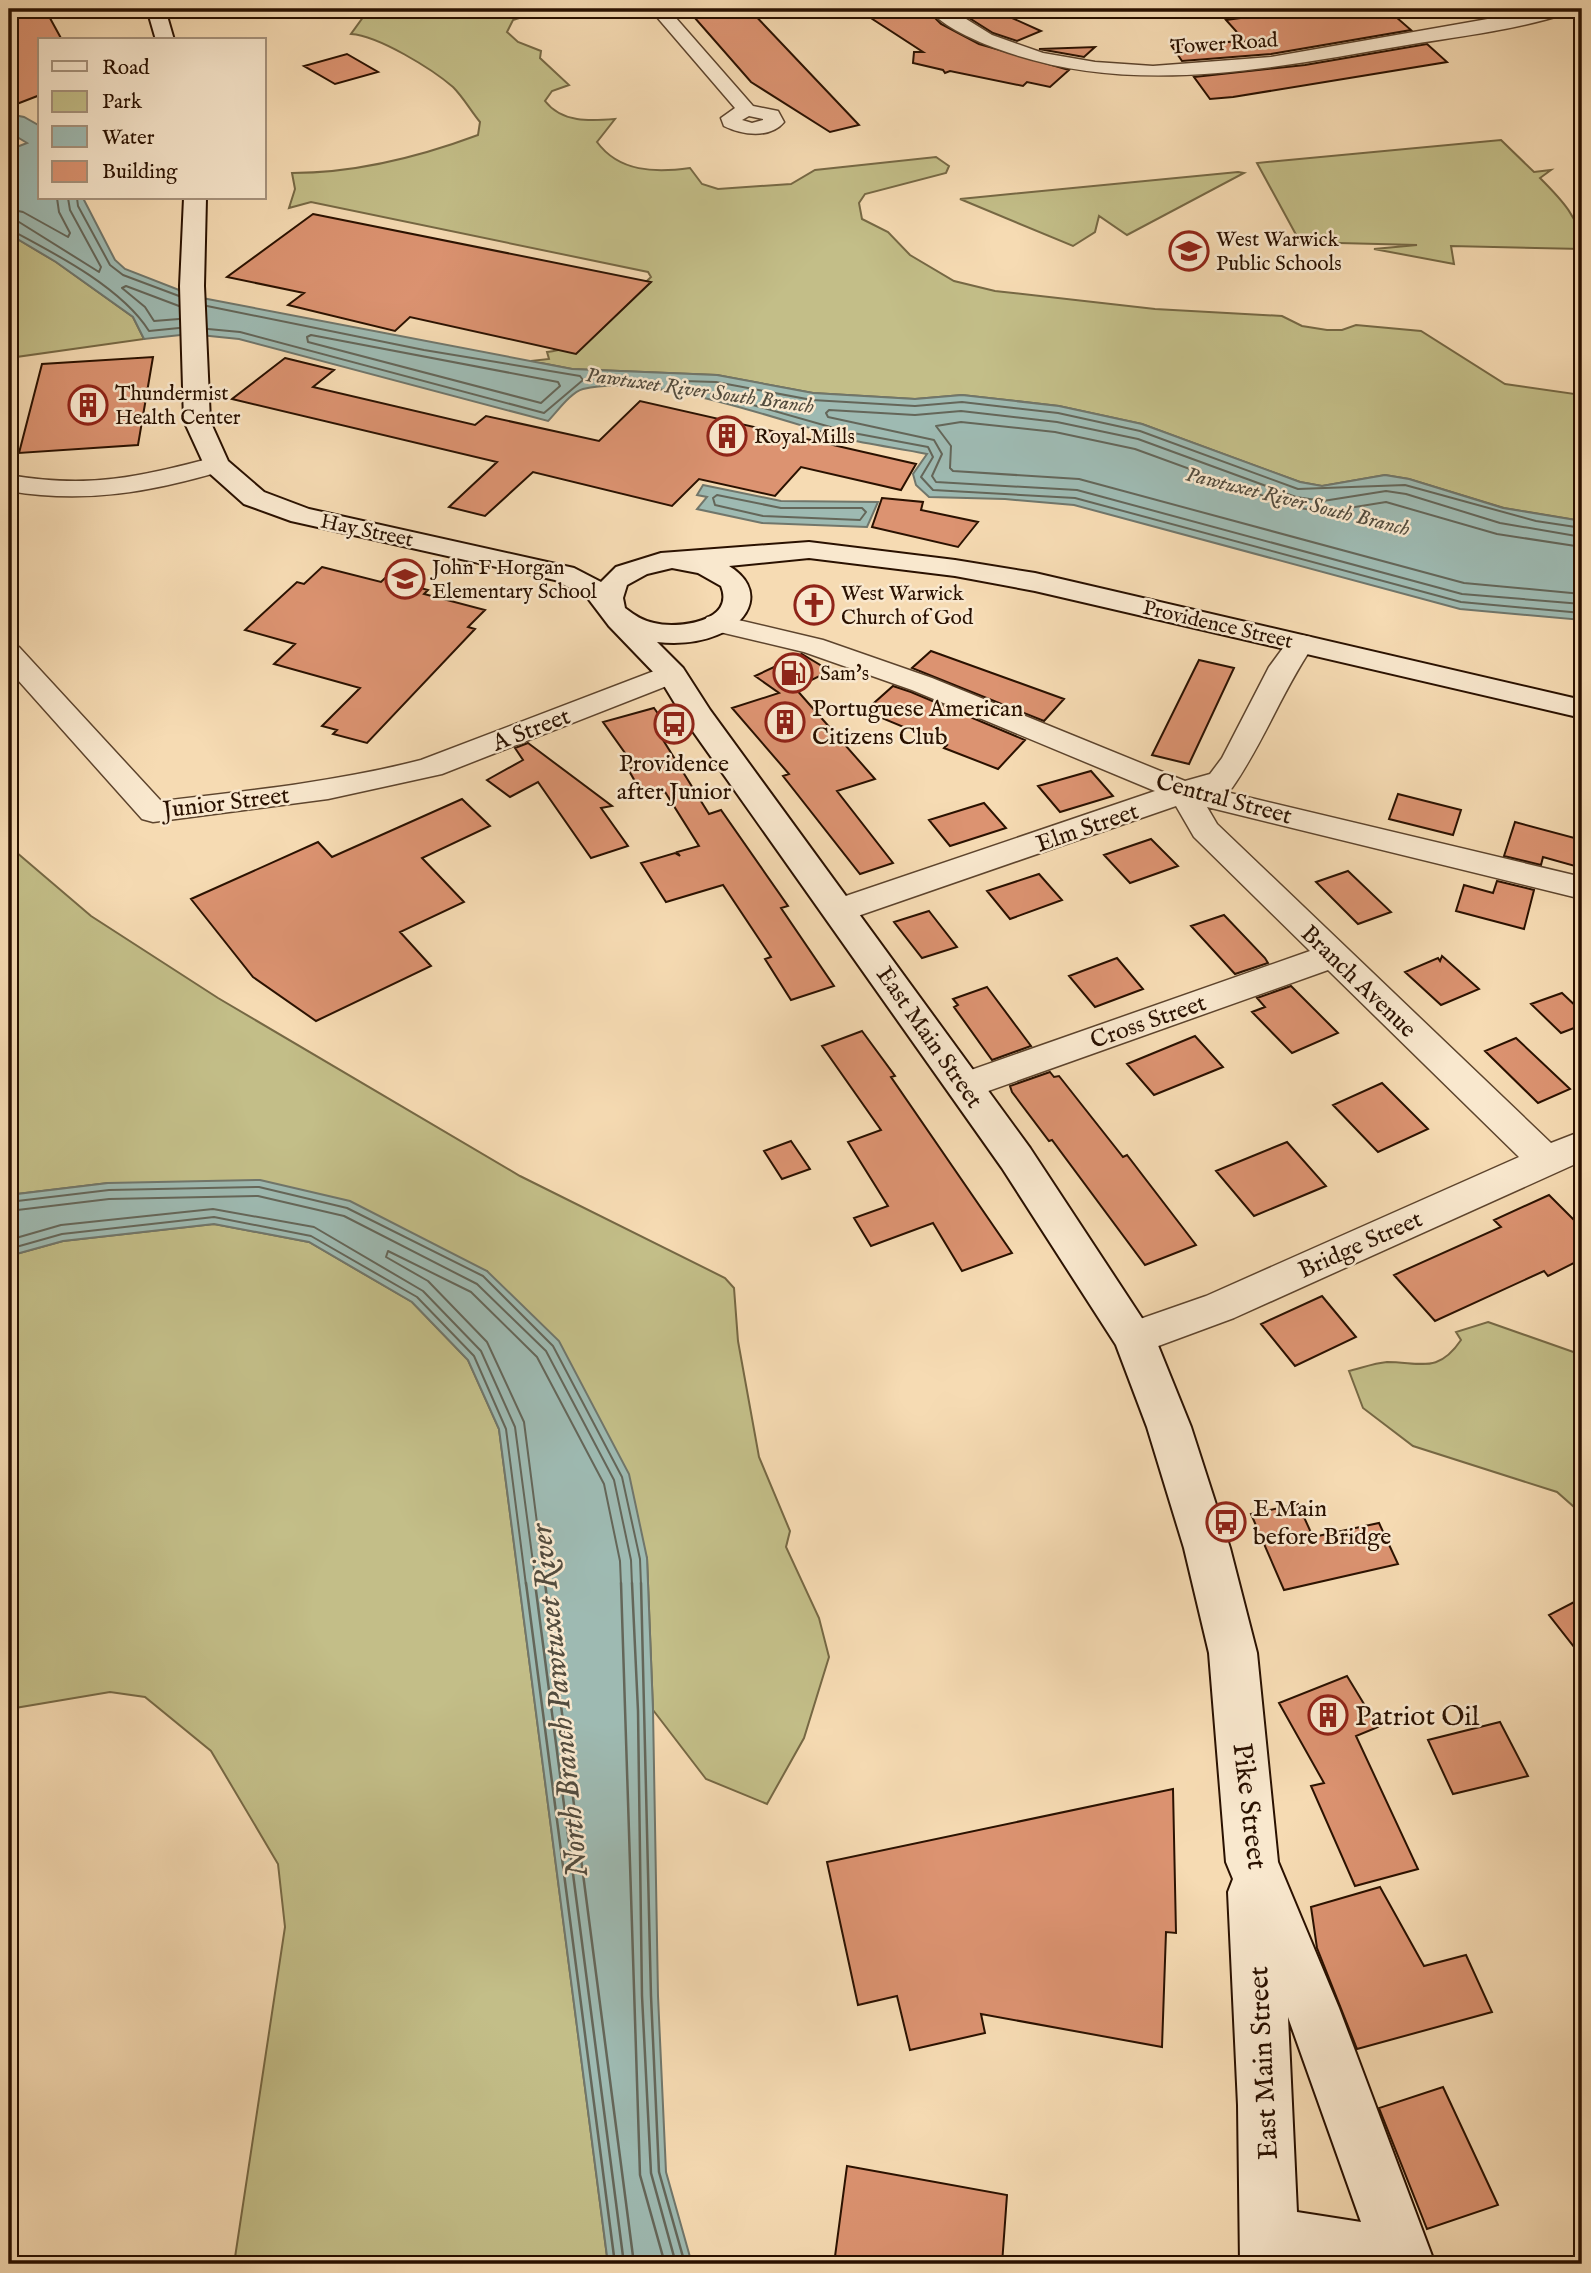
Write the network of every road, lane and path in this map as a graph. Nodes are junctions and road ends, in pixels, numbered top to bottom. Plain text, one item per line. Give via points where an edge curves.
1 (156, 9) edge
2 (659, 9) edge
3 (938, 9) edge
4 (1562, 9) edge
5 (1447, 15) dead end
6 (1470, 28) junction
7 (164, 38) edge
8 (747, 110) dead end
9 (195, 200) edge
10 (216, 465) junction
11 (9, 483) edge
12 (851, 556) junction
13 (689, 561) junction
14 (639, 566) junction
15 (564, 574) junction
16 (736, 596) junction
17 (613, 611) junction
18 (708, 627) junction
19 (799, 641) junction
20 (1301, 643) junction
21 (9, 653) edge
22 (672, 674) junction
23 (1582, 709) edge
24 (387, 777) joint
25 (1183, 791) junction
26 (1582, 888) edge
27 (840, 910) junction
28 (1332, 956) junction
29 (964, 1086) junction
30 (1582, 1145) edge
31 (1546, 1161) junction
32 (1134, 1338) junction
33 (1163, 1415) joint
34 (1252, 1862) junction
35 (1269, 2250) edge
36 (1404, 2260) edge

1 - 7 main road
2 - 8 street
3 - 6 street, Tower Road via 972,31 1025,52 1069,63 1148,70 1203,70 1285,61
4 - 6 street, Tower Road
5 - 6 street
9 - 10 main road via 192,286 197,421
10 - 11 street via 103,492 41,490
10 - 15 main road, Hay Street via 254,498 313,518
12 - 13 main road, Providence Street via 809,550
12 - 16 main road, Providence Street via 806,562
12 - 20 main road, Providence Street via 1035,582
13 - 14 main road
13 - 16 main road via 721,572
14 - 15 main road, Hay Street
14 - 17 main road via 614,582
15 - 17 main road, Hay Street via 597,591
16 - 18 main road via 730,613
16 - 19 street
17 - 18 main road via 635,628 655,633
17 - 22 main road, East Main Street
18 - 19 street
18 - 22 main road via 674,654
19 - 25 street, Central Street via 922,684
20 - 23 main road, Providence Street
20 - 25 street, Elm Street via 1283,667 1221,781
21 - 24 street, Junior Street via 153,812
22 - 24 street, A Street via 431,767
22 - 27 main road, East Main Street
25 - 26 street, Central Street
25 - 27 street, Elm Street
25 - 28 street, Branch Avenue via 1205,830
27 - 29 main road, East Main Street
28 - 29 street, Cross Street
28 - 31 street, Branch Avenue
29 - 32 main road, East Main Street
30 - 31 street, Bridge Street
31 - 32 street, Bridge Street via 1220,1307
32 - 33 main road, East Main Street
33 - 34 main road, Pike Street via 1207,1548 1233,1653
34 - 35 main road, East Main Street
34 - 36 main road, Pike Street
35 - 36 main road

